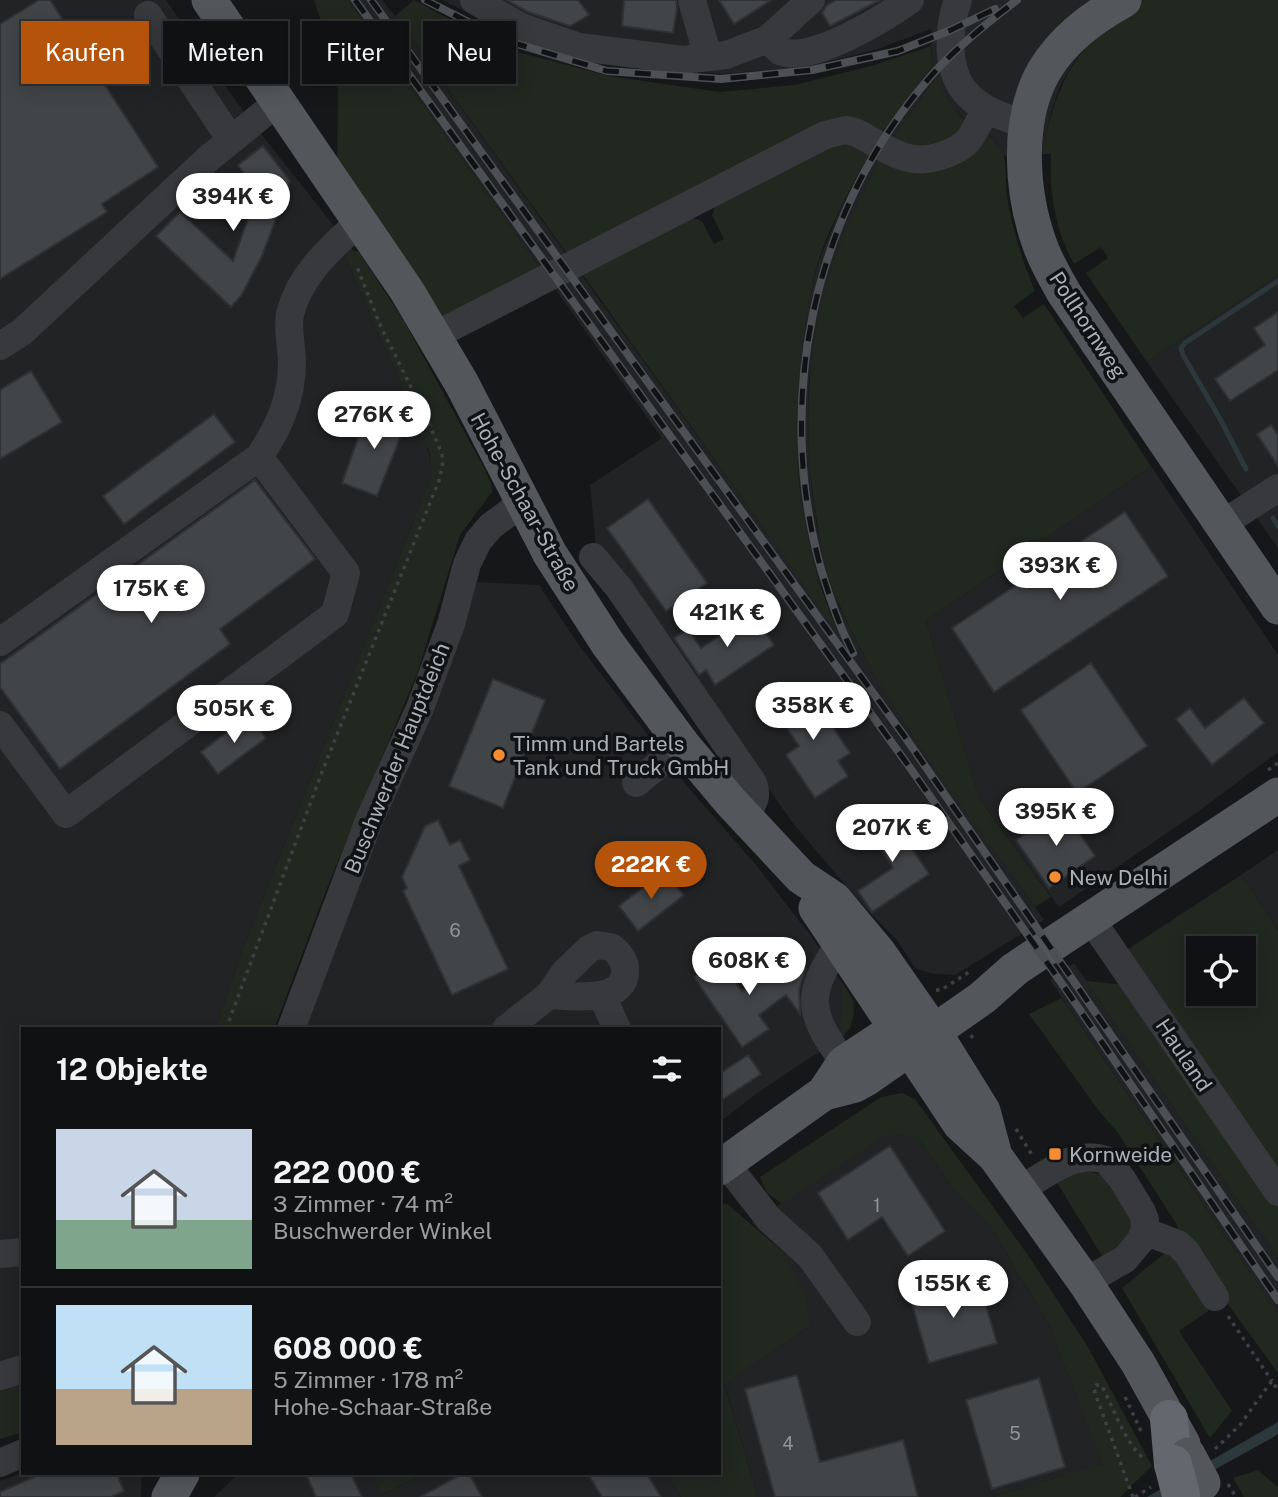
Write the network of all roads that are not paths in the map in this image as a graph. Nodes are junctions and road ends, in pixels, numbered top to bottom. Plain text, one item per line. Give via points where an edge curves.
1 (209, 0) edge
2 (474, 0) edge
3 (692, 0) edge
4 (811, 0) edge
5 (910, 0) edge
6 (958, 0) edge
7 (1124, 0) edge
8 (148, 15) dead end
9 (768, 39) junction
10 (708, 57) junction
11 (278, 102) junction
12 (986, 109) junction
13 (1028, 125) junction
14 (231, 140) junction
15 (360, 221) junction
16 (434, 336) junction
17 (0, 346) edge
18 (259, 457) junction
19 (1278, 488) edge
20 (522, 503) junction
21 (1222, 524) junction
22 (593, 556) dead end
23 (1278, 607) edge
24 (0, 642) edge
25 (0, 725) edge
26 (683, 745) junction
27 (636, 783) dead end
28 (1278, 794) edge
29 (745, 817) junction
30 (801, 877) junction
31 (1090, 918) junction
32 (840, 943) junction
33 (549, 995) junction
34 (602, 995) junction
35 (292, 1027) edge
36 (509, 1027) edge
37 (616, 1027) edge
38 (915, 1030) junction
39 (844, 1063) junction
40 (824, 1093) junction
41 (722, 1166) edge
42 (1020, 1190) junction
43 (1278, 1192) edge
44 (1144, 1231) junction
45 (21, 1252) edge
46 (0, 1254) edge
47 (1085, 1282) junction
48 (1215, 1297) road end
49 (857, 1322) dead end
50 (21, 1370) edge
51 (0, 1376) edge
52 (1156, 1427) joint
53 (21, 1454) edge
54 (0, 1463) edge
55 (181, 1475) edge
56 (1185, 1475) edge
57 (169, 1497) edge

1 - 11 main road, Hohe-Schaar-Straße
2 - 10 street via 521,27 579,47 683,60
3 - 10 street
4 - 9 street
5 - 9 street via 831,45 799,53 780,51
6 - 12 street via 951,53 963,89
7 - 13 main road, Pollhornweg via 1080,28 1059,51 1039,83
8 - 14 street
9 - 10 street
11 - 14 street
11 - 15 main road, Hohe-Schaar-Straße
12 - 13 street
12 - 16 street via 964,144 927,158 908,158 855,132 825,135
13 - 21 main road, Pollhornweg via 1029,203 1053,273
14 - 17 street via 22,332
15 - 16 main road, Hohe-Schaar-Straße
15 - 18 street via 319,259 301,288 290,316 288,397 278,428
16 - 20 main road, Hohe-Schaar-Straße
18 - 24 street
18 - 25 street via 346,573 334,614 66,814
19 - 21 street
20 - 26 main road, Hohe-Schaar-Straße via 586,611
20 - 35 street, Buschwerder Hauptdeich via 491,526 467,564 420,708 370,818
21 - 23 main road, Pollhornweg
22 - 29 street via 753,783 755,799
26 - 27 street
26 - 29 main road, Hohe-Schaar-Straße
28 - 31 main road
29 - 30 main road, Hohe-Schaar-Straße
30 - 32 main road, Hohe-Schaar-Straße
30 - 38 main road, Hohe-Schaar-Straße via 834,899 879,953
31 - 38 main road via 1015,969 982,998
31 - 43 street, Hauland
32 - 38 main road, Hohe-Schaar-Straße
32 - 39 street via 822,969 814,1010
33 - 34 street
33 - 34 street via 578,959 603,945 617,951 625,971 620,985
33 - 36 street
34 - 37 street
38 - 39 main road
38 - 40 main road via 855,1085
38 - 42 main road via 960,1124 995,1156
39 - 40 main road
40 - 41 main road
41 - 49 street via 810,1256
42 - 44 street via 1077,1158 1099,1157 1122,1179 1142,1212
42 - 47 main road
44 - 47 street via 1125,1259
44 - 48 street via 1178,1244
45 - 46 street
47 - 52 main road via 1138,1363
50 - 51 street
52 - 56 highway
53 - 54 street
55 - 57 main road

